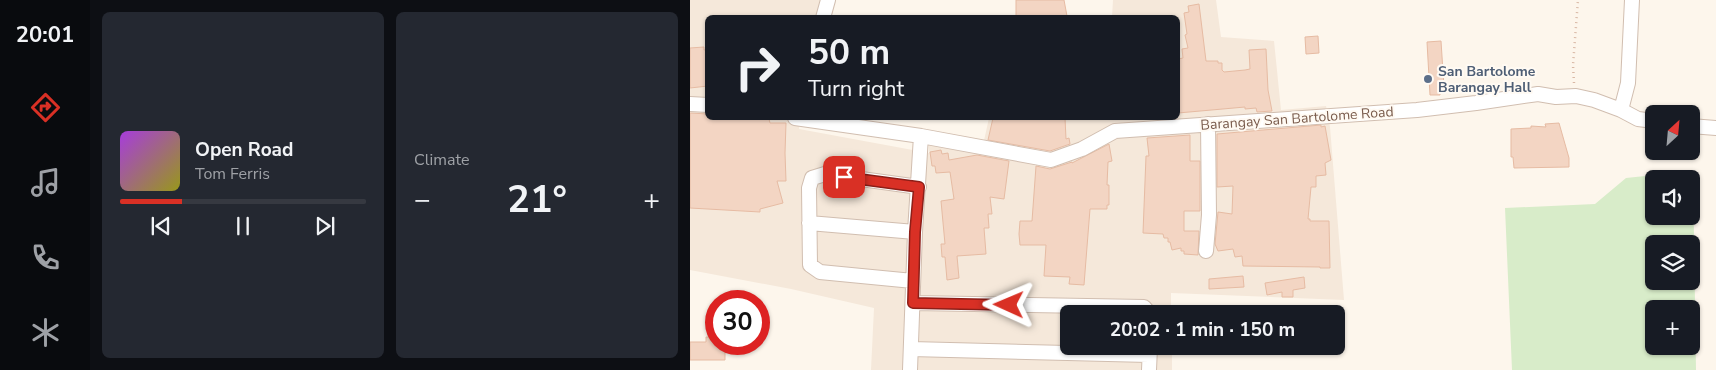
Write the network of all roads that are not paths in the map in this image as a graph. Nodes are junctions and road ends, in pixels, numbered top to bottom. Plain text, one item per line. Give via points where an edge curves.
1 (828, 0) edge
2 (1632, 0) edge
3 (824, 15) edge
4 (690, 104) edge
5 (705, 105) edge
6 (1621, 110) junction
7 (809, 120) edge
8 (1645, 120) edge
9 (1208, 124) junction
10 (1700, 127) edge
11 (1716, 128) edge
12 (922, 136) junction
13 (919, 187) junction
14 (809, 223) junction
15 (915, 232) junction
16 (1206, 251) dead end
17 (913, 281) junction
18 (913, 303) junction
19 (1060, 306) edge
20 (911, 349) junction
21 (1060, 350) edge
22 (1150, 355) edge
23 (910, 370) edge
24 (1149, 370) edge

1 - 3 street
2 - 6 street via 1628,83
4 - 5 street
6 - 8 street, Barangay San Bartolome Road
6 - 9 street, Barangay San Bartolome Road via 1576,96 1538,94 1417,110
7 - 12 street, Barangay San Bartolome Road
9 - 12 street, Barangay San Bartolome Road via 1116,131 1082,149 1051,160
9 - 16 street
10 - 11 street
12 - 13 street
13 - 14 street via 825,174 812,178
13 - 15 street
14 - 15 street
14 - 17 street via 810,265 820,272
15 - 17 street
17 - 18 street
18 - 19 street
18 - 20 street
20 - 21 street
20 - 23 street
22 - 24 street

